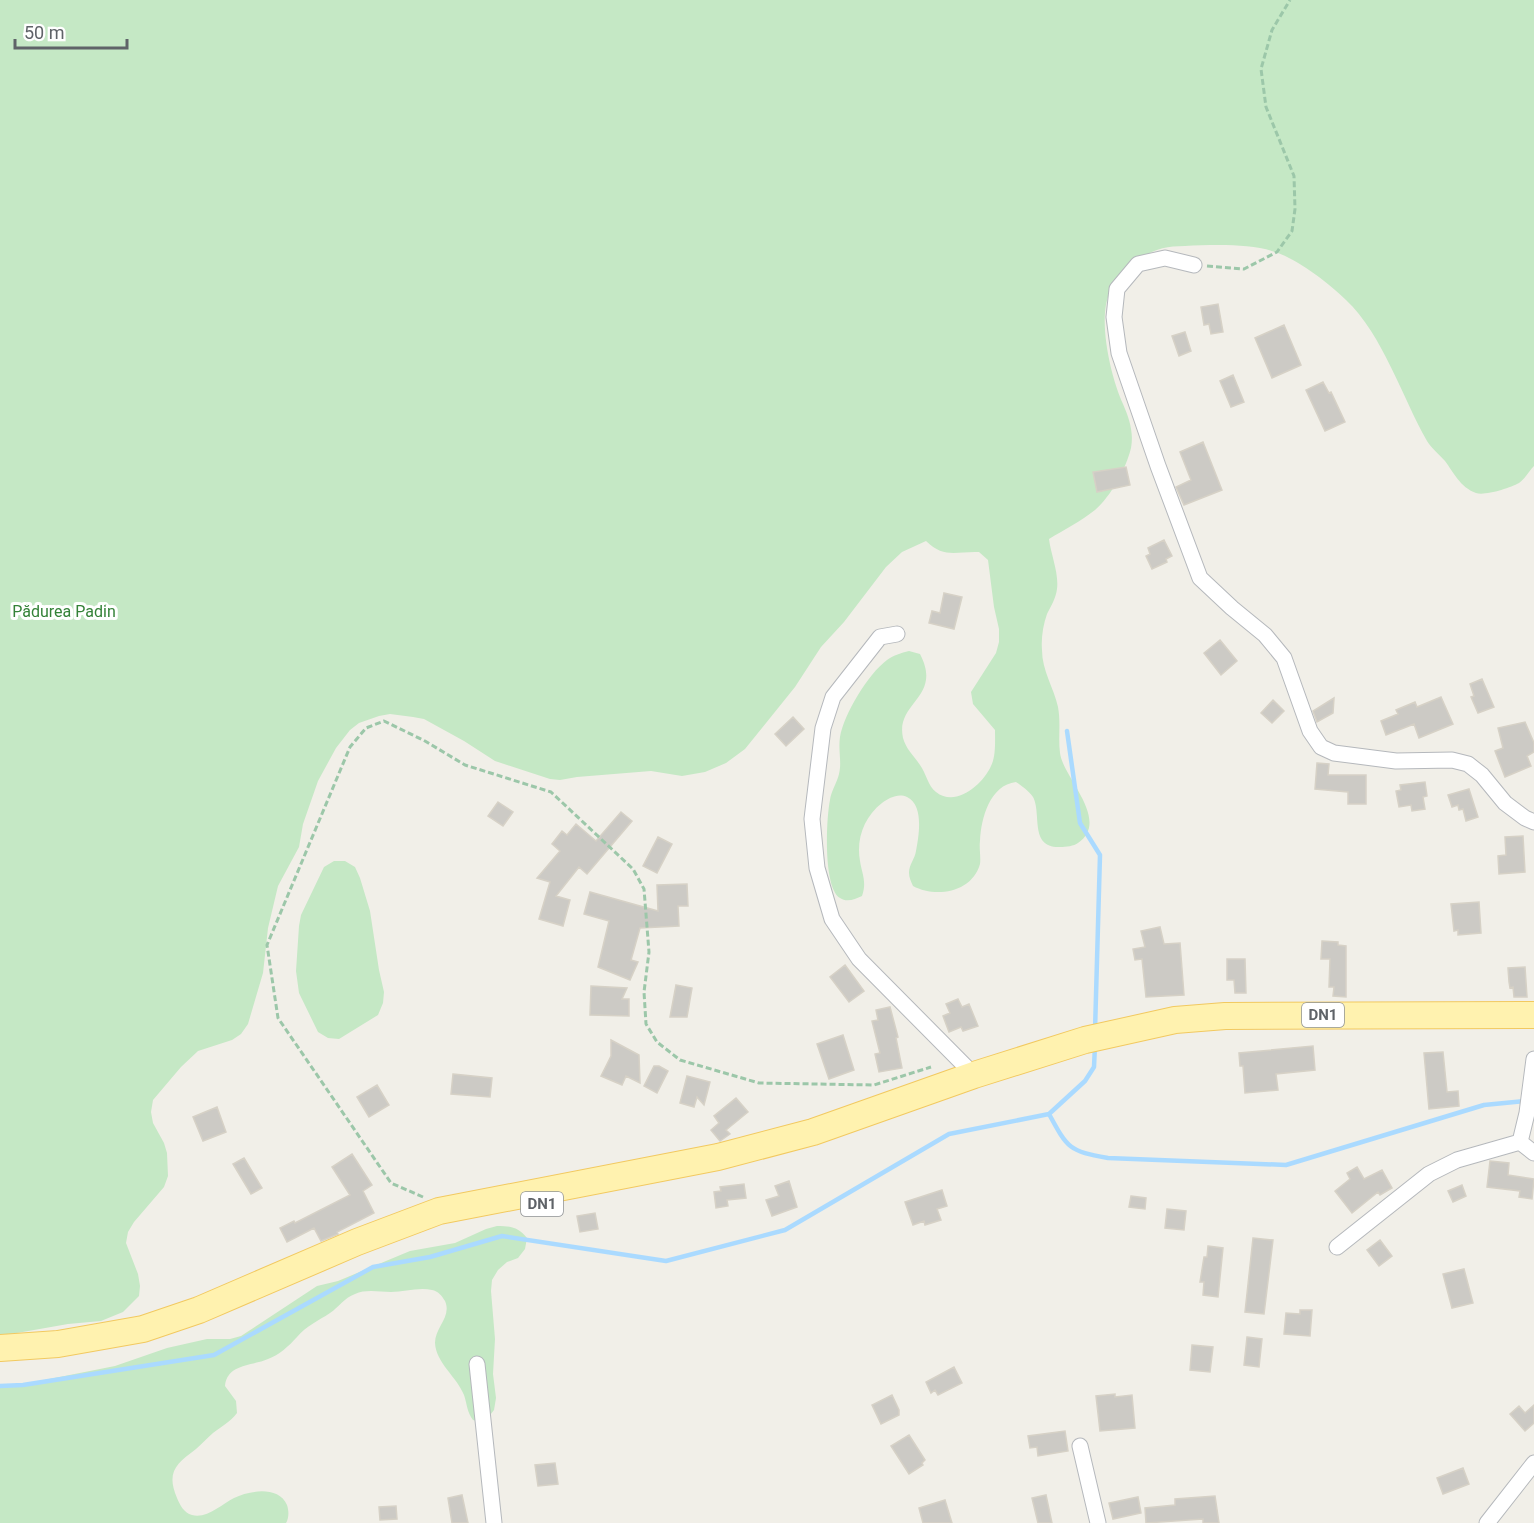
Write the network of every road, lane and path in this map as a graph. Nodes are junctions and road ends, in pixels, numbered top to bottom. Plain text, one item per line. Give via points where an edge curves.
1 (1290, 0) edge
2 (1194, 265) joint
3 (897, 634) dead end
4 (1534, 822) edge
5 (1534, 1015) edge
6 (1534, 1028) edge
7 (1116, 1039) junction
8 (1087, 1047) junction
9 (1534, 1059) edge
10 (966, 1067) junction
11 (1520, 1142) junction
12 (1534, 1153) edge
13 (439, 1211) junction
14 (1337, 1247) dead end
15 (0, 1348) edge
16 (0, 1362) edge
17 (477, 1364) dead end
18 (1080, 1446) dead end
19 (1534, 1463) edge
20 (494, 1523) edge
21 (1098, 1523) edge
22 (1487, 1523) edge

1 - 2 path via 1272,30 1262,69 1266,107 1294,176 1296,209 1292,231 1277,252 1244,269
2 - 4 street via 1166,258 1138,264 1117,289 1114,317 1119,354 1200,578 1266,634 1284,658 1310,731 1321,747 1334,753 1376,759 1452,760 1468,764 1505,802
3 - 10 street via 880,637 833,697 823,728 812,819 817,868 831,919 859,959
5 - 7 main road, DN1 via 1225,1016 1175,1020
6 - 7 main road, DN1 via 1227,1029
7 - 8 main road, DN1
8 - 10 main road, DN1
8 - 16 main road, DN1 via 817,1145 754,1162 443,1224 207,1322 147,1342 61,1358
9 - 11 street
10 - 13 main road, DN1 via 813,1132 779,1142
10 - 13 path via 874,1085 759,1083 680,1060 657,1042 646,1024 644,992 649,952 644,889 633,869 551,792 465,765 384,722 366,728 350,747 267,945 278,1018 391,1183 417,1194
11 - 12 street
11 - 14 street via 1457,1160 1429,1174
13 - 15 main road, DN1 via 199,1310 143,1329 58,1344
17 - 20 street
18 - 21 street
19 - 22 street

